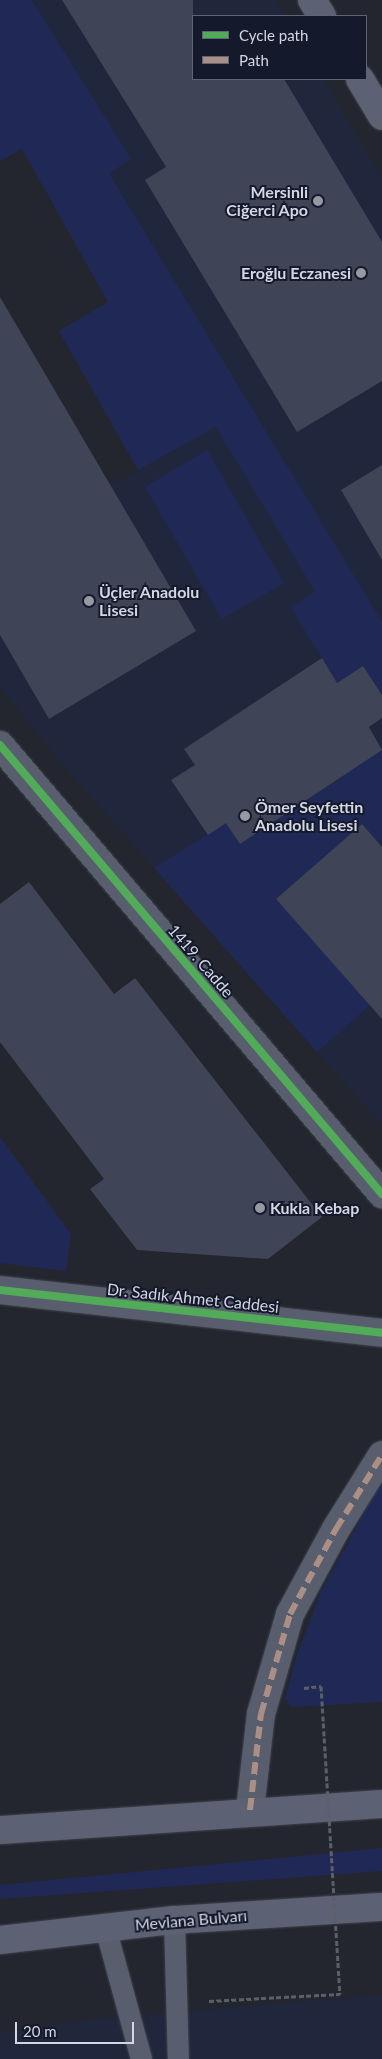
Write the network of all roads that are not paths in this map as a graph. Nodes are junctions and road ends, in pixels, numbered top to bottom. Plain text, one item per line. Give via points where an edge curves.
1 (312, 0) edge
2 (321, 15) edge
3 (361, 80) edge
4 (382, 116) edge
5 (0, 746) edge
6 (382, 1194) edge
7 (0, 1290) edge
8 (382, 1333) edge
9 (382, 1455) edge
10 (382, 1804) edge
11 (250, 1810) junction
12 (0, 1830) edge
13 (382, 1907) edge
14 (174, 1920) junction
15 (105, 1927) junction
16 (0, 1940) edge
17 (142, 2059) edge
18 (178, 2059) edge

1 - 2 main road
3 - 4 main road
5 - 6 street, 1419. Cadde
7 - 8 street, Dr. Sadık Ahmet Caddesi
9 - 11 street via 336,1529 290,1614 261,1714
10 - 11 highway
11 - 12 highway
13 - 14 highway, Mevlana Bulvarı
14 - 15 highway, Mevlana Bulvarı
14 - 18 lane
15 - 16 highway, Mevlana Bulvarı
15 - 17 lane

